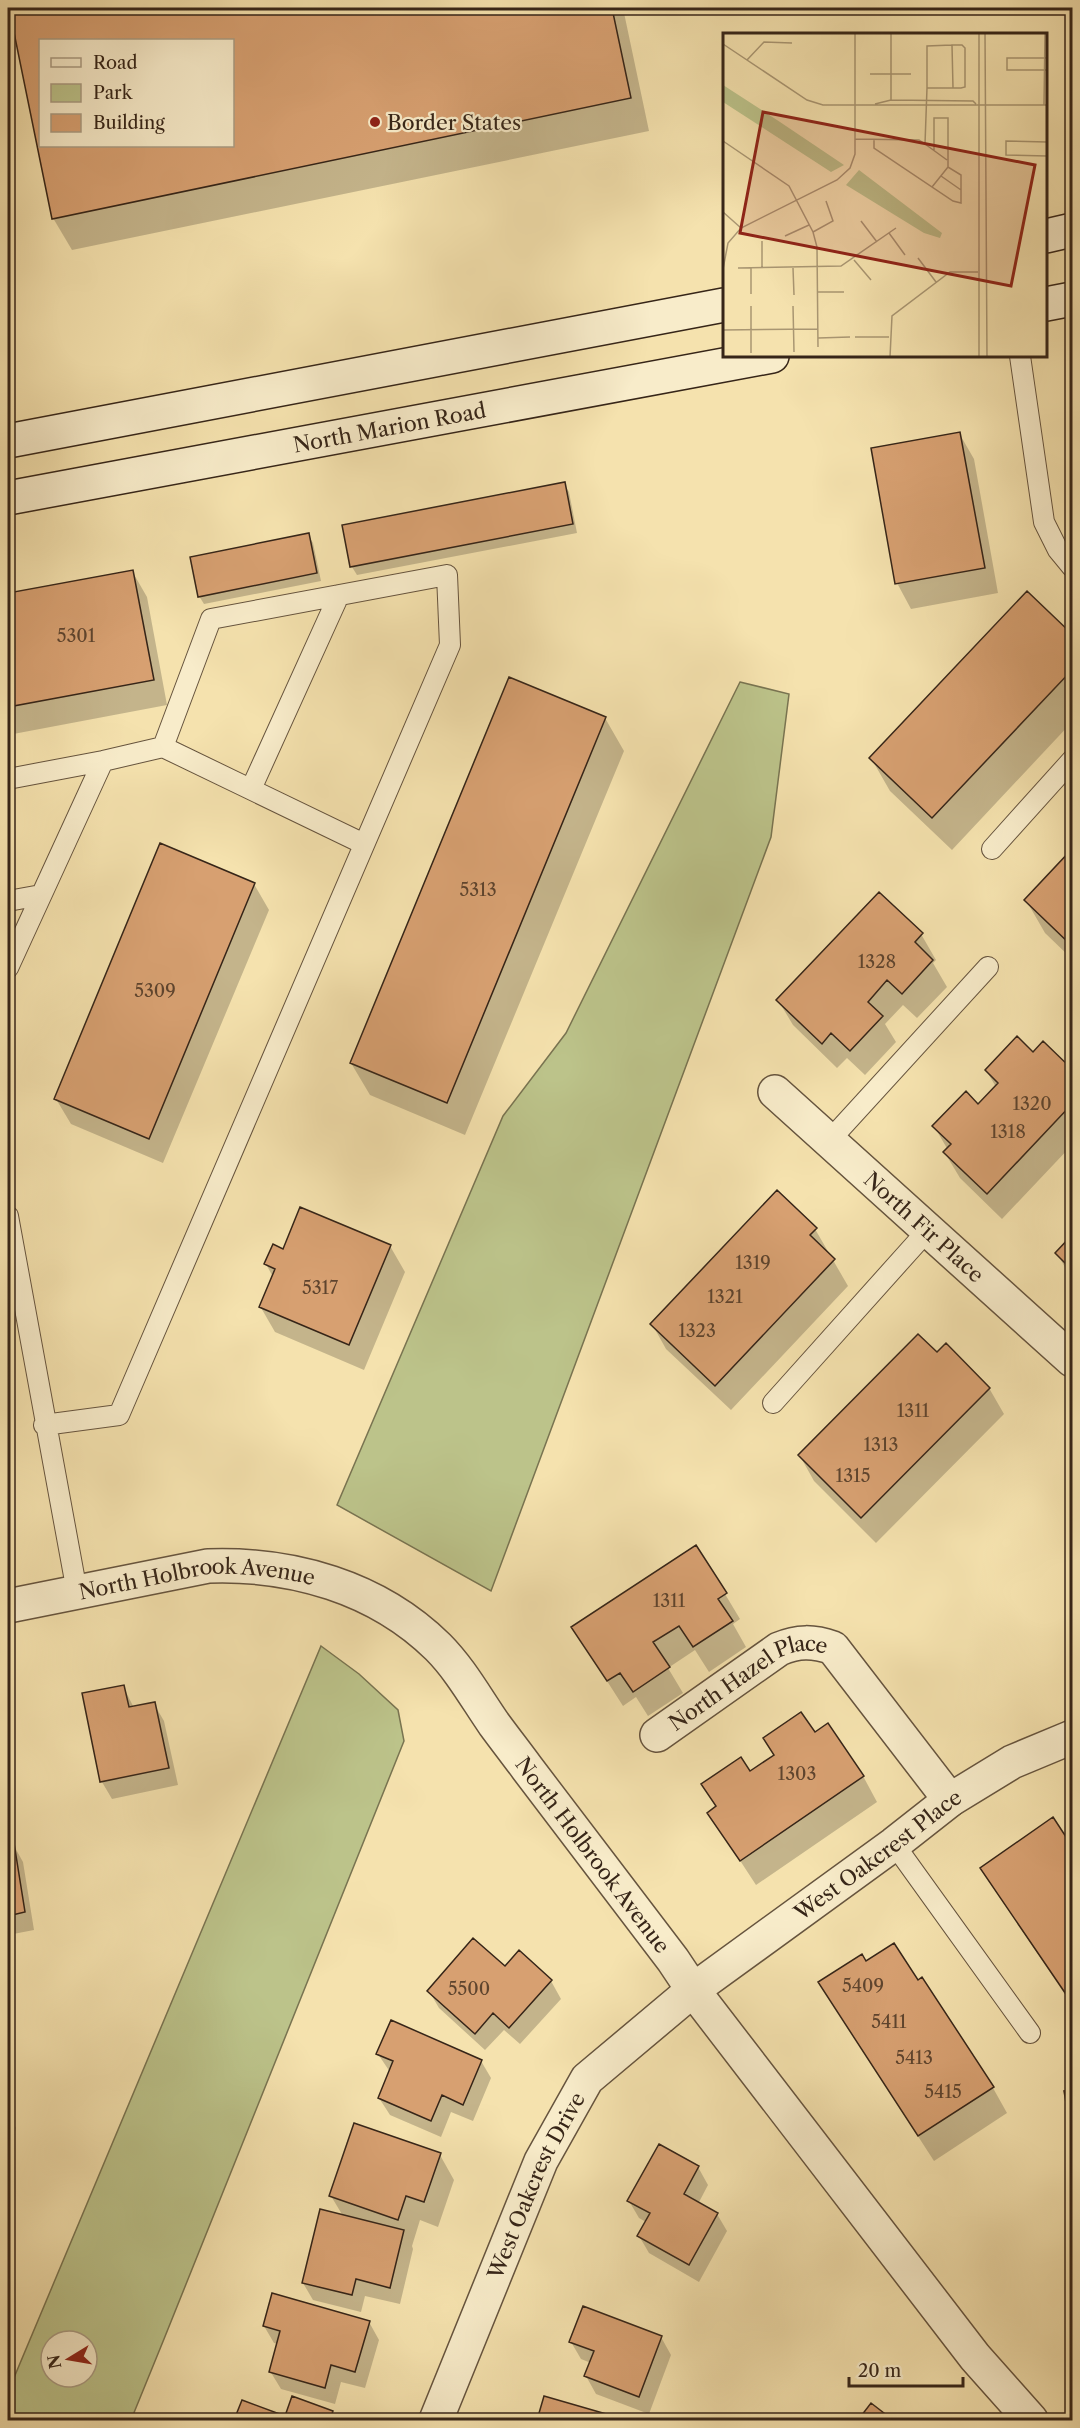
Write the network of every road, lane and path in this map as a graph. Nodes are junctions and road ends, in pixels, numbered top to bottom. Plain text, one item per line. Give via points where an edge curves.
1 (1072, 230) edge
2 (1047, 236) edge
3 (1072, 298) edge
4 (1047, 304) edge
5 (723, 305) edge
6 (767, 357) edge
7 (1020, 357) edge
8 (8, 441) edge
9 (8, 498) edge
10 (1072, 567) edge
11 (339, 595) junction
12 (163, 747) junction
13 (1072, 760) edge
14 (103, 761) junction
15 (8, 779) edge
16 (251, 789) junction
17 (364, 844) junction
18 (993, 849) dead end
19 (41, 895) junction
20 (8, 901) edge
21 (988, 967) dead end
22 (8, 968) edge
23 (775, 1092) dead end
24 (829, 1141) junction
25 (8, 1216) edge
26 (928, 1230) junction
27 (1072, 1360) edge
28 (773, 1403) dead end
29 (44, 1425) junction
30 (77, 1592) junction
31 (8, 1606) edge
32 (657, 1735) dead end
33 (1072, 1737) edge
34 (950, 1800) junction
35 (894, 1844) junction
36 (693, 1990) junction
37 (1030, 2033) dead end
38 (436, 2421) edge
39 (1031, 2421) edge

1 - 2 street
3 - 4 street
5 - 8 street
6 - 9 street, North Marion Road
7 - 10 lane via 1044,522
11 - 12 lane via 211,620
11 - 16 lane
11 - 17 lane via 447,575 450,645
12 - 14 lane
12 - 16 lane
13 - 18 lane
14 - 15 lane
14 - 19 lane
16 - 17 lane
17 - 29 lane via 119,1415
19 - 20 lane
19 - 22 lane
21 - 24 lane
23 - 24 street, North Fir Place
24 - 26 street, North Fir Place
25 - 29 lane
26 - 27 street, North Fir Place
26 - 28 lane
29 - 30 lane
30 - 31 street, North Holbrook Avenue
30 - 36 street, North Holbrook Avenue via 208,1566 239,1565 336,1582 392,1613 437,1647 463,1677
32 - 34 street, North Hazel Place via 779,1649 798,1642 819,1643 832,1648
33 - 34 street, West Oakcrest Place via 1012,1762
34 - 35 street, West Oakcrest Place
35 - 36 street, West Oakcrest Place
35 - 37 lane
36 - 38 street, West Oakcrest Drive via 587,2079 541,2161
36 - 39 street, North Holbrook Avenue via 975,2357

